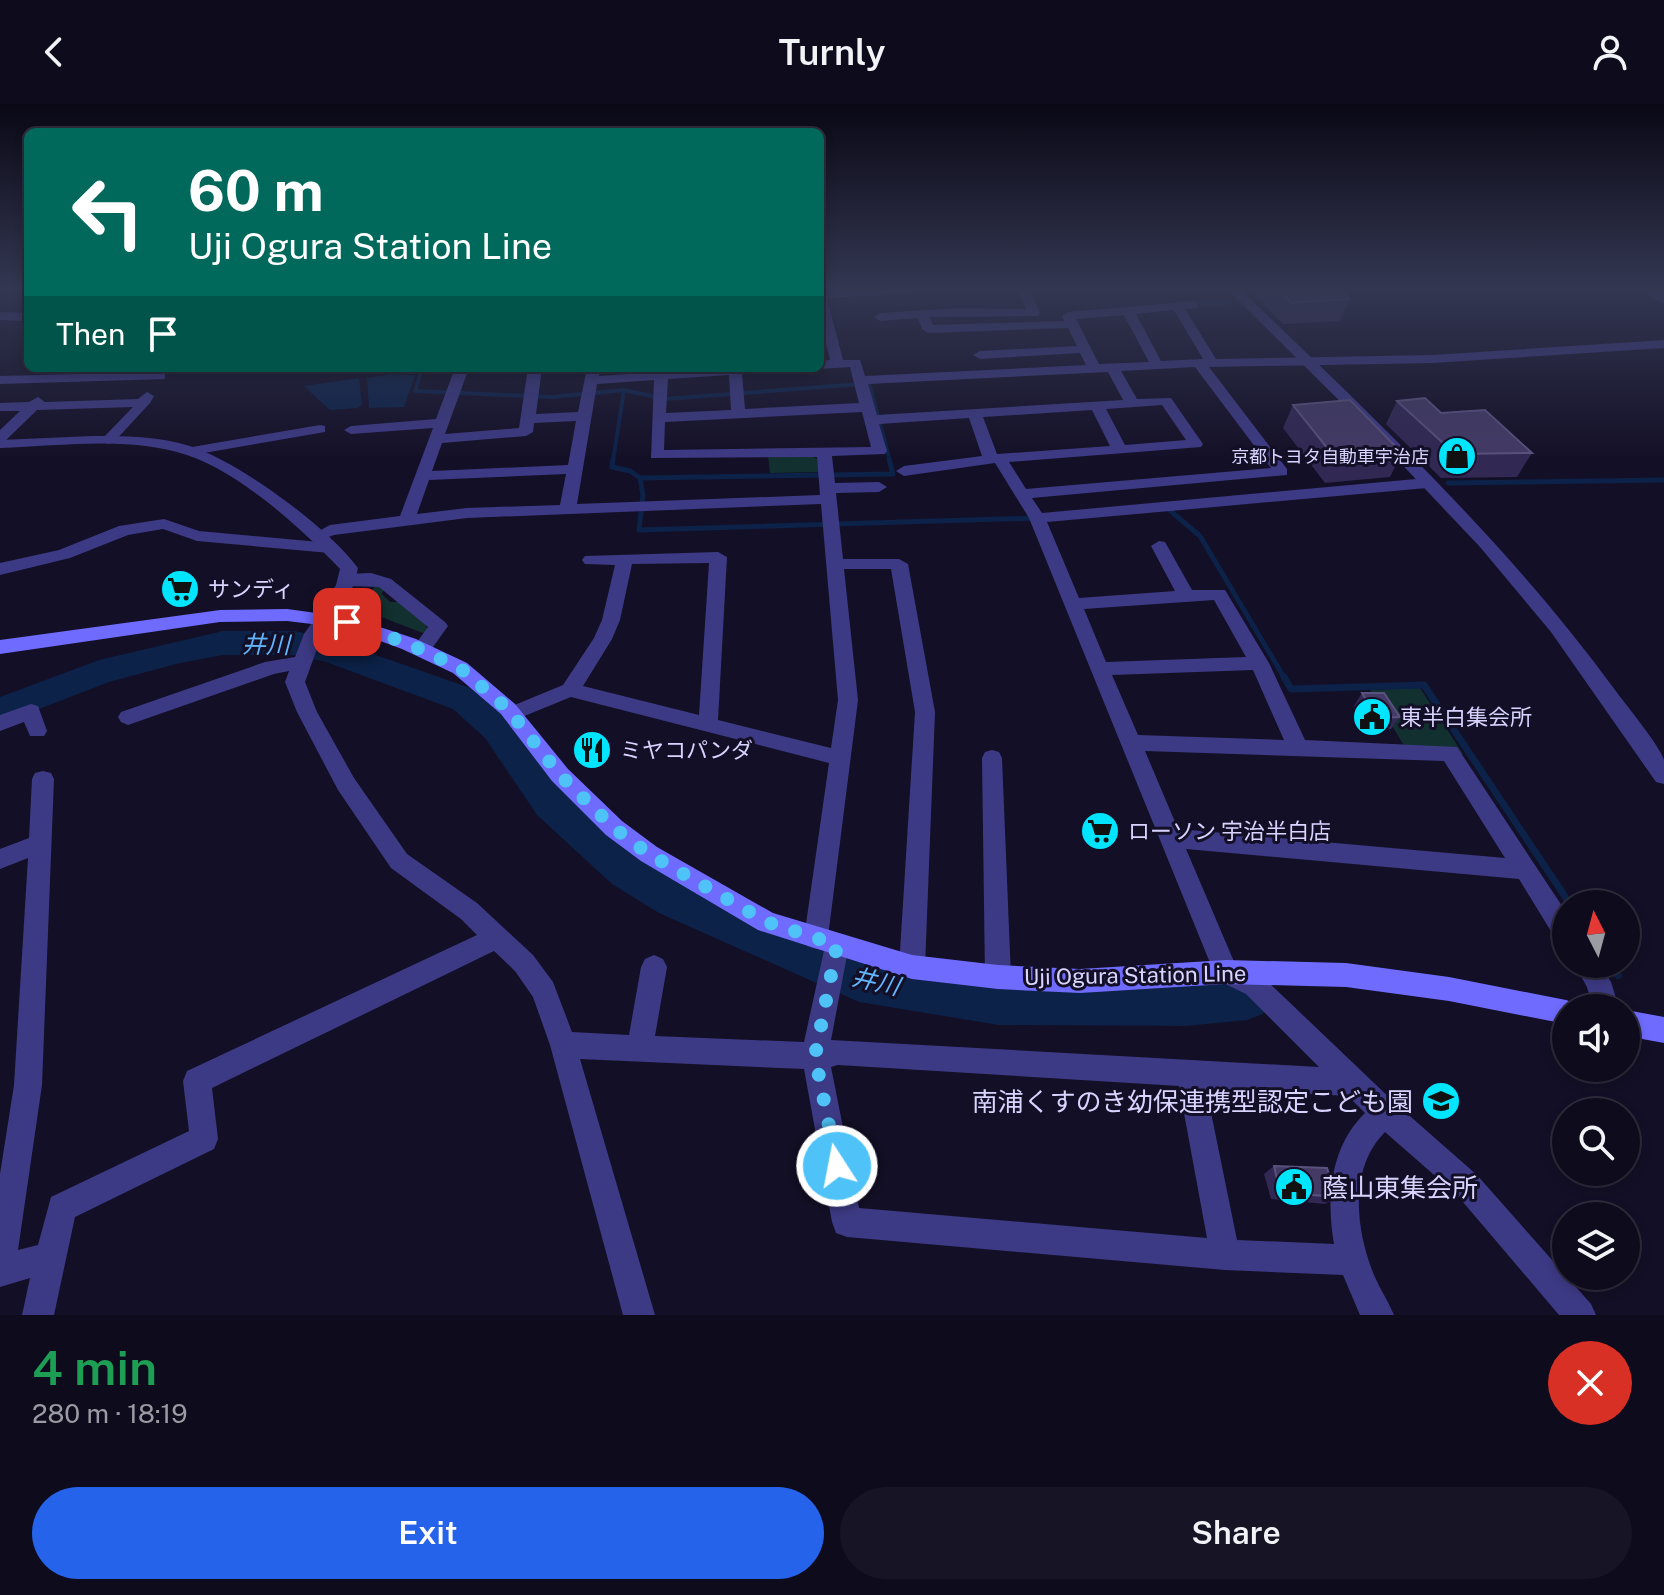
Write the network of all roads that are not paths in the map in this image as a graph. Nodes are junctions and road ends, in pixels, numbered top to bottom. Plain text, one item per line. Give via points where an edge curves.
1 (833, 347) edge
2 (1147, 347) edge
3 (1197, 347) edge
4 (1292, 347) edge
5 (1625, 347) edge
6 (1085, 349) joint
7 (980, 355) dead end
8 (1306, 360) junction
9 (1205, 363) junction
10 (837, 364) junction
11 (824, 365) edge
12 (1157, 365) junction
13 (1113, 368) junction
14 (1095, 369) junction
15 (461, 372) edge
16 (534, 372) edge
17 (644, 372) edge
18 (693, 372) edge
19 (735, 372) edge
20 (592, 374) edge
21 (661, 376) junction
22 (60, 378) junction
23 (0, 380) edge
24 (861, 380) junction
25 (143, 403) junction
26 (1132, 403) junction
27 (1097, 405) junction
28 (33, 406) junction
29 (0, 407) edge
30 (870, 413) junction
31 (974, 413) junction
32 (738, 414) junction
33 (585, 416) junction
34 (658, 418) junction
35 (528, 419) junction
36 (443, 423) junction
37 (320, 429) dead end
38 (351, 430) dead end
39 (437, 439) junction
40 (108, 440) junction
41 (0, 441) edge
42 (1120, 450) junction
43 (192, 451) junction
44 (824, 452) junction
45 (995, 459) junction
46 (575, 469) junction
47 (904, 471) dead end
48 (424, 476) junction
49 (1427, 483) junction
50 (1139, 484) junction
51 (879, 487) dead end
52 (828, 494) junction
53 (1022, 494) junction
54 (1157, 505) junction
55 (568, 507) junction
56 (1037, 518) junction
57 (407, 520) junction
58 (324, 542) junction
59 (1159, 546) dead end
60 (625, 559) junction
61 (591, 560) dead end
62 (835, 564) junction
63 (0, 569) edge
64 (346, 580) junction
65 (1187, 596) junction
66 (1074, 604) junction
67 (310, 642) junction
68 (0, 647) edge
69 (421, 649) junction
70 (1259, 663) junction
71 (1100, 669) junction
72 (570, 690) junction
73 (512, 714) junction
74 (128, 717) dead end
75 (0, 723) edge
76 (708, 725) junction
77 (37, 731) dead end
78 (1130, 743) junction
79 (1298, 748) junction
80 (840, 758) junction
81 (992, 758) dead end
82 (1664, 776) edge
83 (43, 779) dead end
84 (1168, 838) junction
85 (40, 844) junction
86 (0, 859) edge
87 (1526, 870) junction
88 (1552, 911) edge
89 (496, 938) junction
90 (829, 955) junction
91 (654, 967) dead end
92 (912, 967) junction
93 (1226, 972) junction
94 (998, 977) junction
95 (1552, 1009) edge
96 (1640, 1026) edge
97 (1664, 1030) edge
98 (563, 1045) junction
99 (640, 1048) junction
100 (815, 1056) junction
101 (1190, 1074) junction
102 (1356, 1083) junction
103 (1385, 1113) junction
104 (1225, 1255) junction
105 (50, 1257) junction
106 (1353, 1260) junction
107 (0, 1271) edge
108 (1576, 1314) edge
109 (38, 1315) edge
110 (639, 1315) edge
111 (1378, 1315) edge

1 - 10 street
2 - 12 street
3 - 9 street
4 - 8 street
5 - 8 street via 1432,359
6 - 7 street
6 - 14 street
8 - 9 street
8 - 49 street
9 - 12 street
9 - 50 street via 1282,472
10 - 11 street
10 - 24 street via 855,363
12 - 13 street
13 - 14 street
13 - 26 street
14 - 24 street
15 - 36 street
16 - 35 street
17 - 20 street
17 - 21 street
18 - 21 street
19 - 32 street
20 - 33 street
21 - 34 street
22 - 23 street
22 - 25 street via 160,376
22 - 28 street
24 - 30 street
25 - 28 street
25 - 40 street
26 - 27 street
26 - 42 street via 1166,401 1196,444
27 - 31 street
27 - 42 street
28 - 29 street
28 - 41 street
30 - 31 street
30 - 32 street
30 - 44 street via 880,451
31 - 45 street
32 - 34 street
33 - 35 street
33 - 46 street
34 - 44 street via 656,455
35 - 39 street via 526,432
36 - 38 street
36 - 39 street
37 - 43 street
39 - 48 street
40 - 41 street
40 - 43 street
42 - 45 street
43 - 58 street via 217,461
44 - 52 street
45 - 47 street
45 - 53 street
46 - 48 street
46 - 55 street
48 - 57 street
49 - 54 street
49 - 82 street via 1520,581
50 - 53 street
50 - 54 street
51 - 52 street
52 - 55 street
52 - 62 street
53 - 56 street
54 - 56 street
55 - 57 street
56 - 66 street
57 - 58 street via 330,530
58 - 63 street via 197,536 164,524 125,530 64,554
58 - 64 street via 349,568
59 - 65 street
60 - 61 street
60 - 72 street via 611,620
60 - 76 street via 718,557
62 - 80 street via 848,700
62 - 92 street via 899,564 925,712
64 - 67 street
64 - 69 street via 385,583 439,626
65 - 66 street
65 - 70 street via 1219,594
66 - 71 street
67 - 68 main road, Uji Ogura Station Line via 220,616
67 - 69 main road, Uji Ogura Station Line via 347,622
67 - 74 street via 272,667
67 - 89 street via 295,682 346,784 399,861 464,907
69 - 73 main road, Uji Ogura Station Line via 460,668
70 - 71 street
70 - 79 street
71 - 78 street
72 - 73 street
72 - 76 street
73 - 90 main road, Uji Ogura Station Line via 560,775 614,828 649,854
75 - 77 street via 31,711
76 - 80 street
78 - 79 street
78 - 84 street
79 - 87 street via 1450,753
80 - 90 street
81 - 94 street
83 - 85 street
84 - 87 street
84 - 93 street
85 - 86 street
85 - 107 street via 28,1085
87 - 88 street
89 - 98 street via 544,991
89 - 105 street via 197,1081 204,1139 62,1208
90 - 92 main road, Uji Ogura Station Line
90 - 100 street
91 - 99 street
92 - 94 main road, Uji Ogura Station Line
93 - 94 main road, Uji Ogura Station Line via 1080,981
93 - 95 main road, Uji Ogura Station Line via 1346,975
93 - 102 street via 1255,986
96 - 97 main road
98 - 99 street
98 - 110 street
99 - 100 street
100 - 101 street via 838,1052
100 - 104 street via 847,1222
101 - 102 street
101 - 104 street
102 - 103 street
103 - 106 street via 1363,1136 1350,1167 1345,1210
103 - 108 street via 1467,1185
104 - 106 street
105 - 107 street
105 - 109 street
106 - 111 street via 1362,1290

